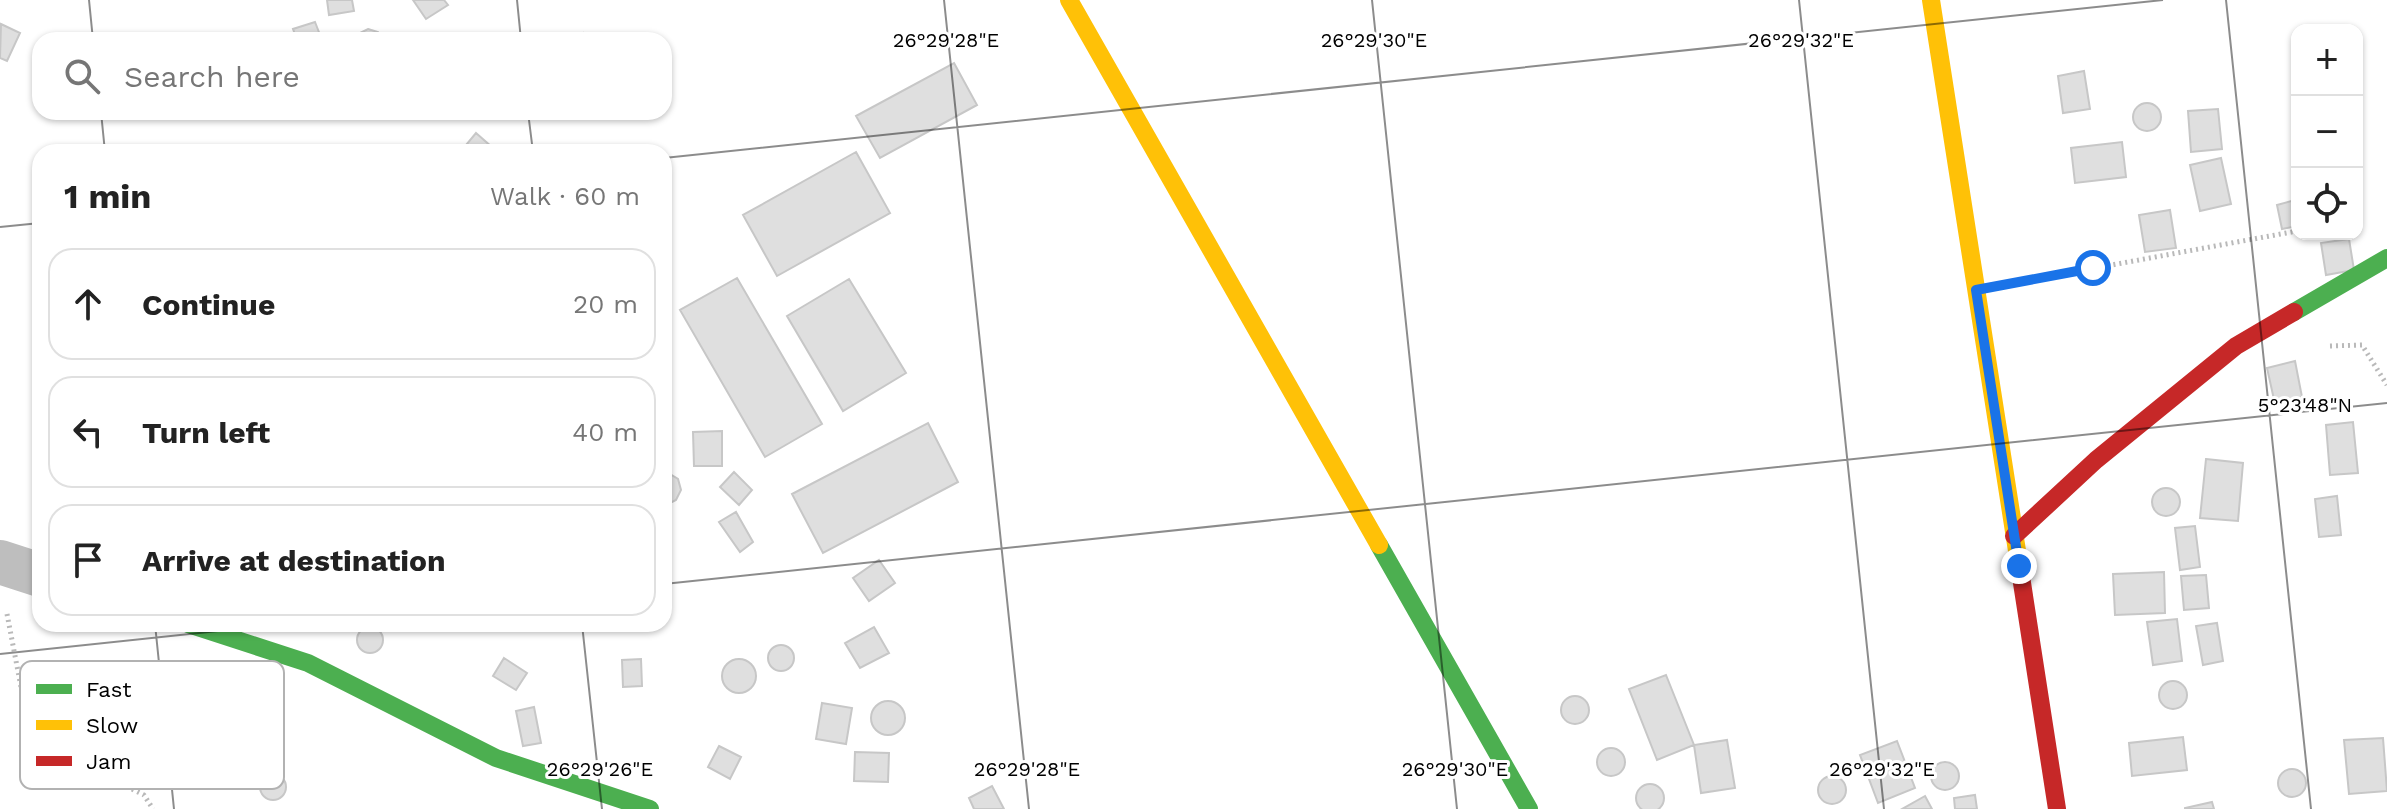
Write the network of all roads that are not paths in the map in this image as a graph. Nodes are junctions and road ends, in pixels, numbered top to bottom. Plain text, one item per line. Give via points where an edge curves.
1 (1069, 0) edge
2 (1931, 0) edge
3 (2387, 258) edge
4 (2014, 536) junction
5 (0, 562) edge
6 (32, 572) edge
7 (213, 632) edge
8 (650, 809) edge
9 (1529, 809) edge
10 (2057, 809) edge

1 - 9 street
2 - 4 street
3 - 4 street via 2236,346 2096,460
4 - 10 street
5 - 6 street
7 - 8 street via 308,663 496,758

